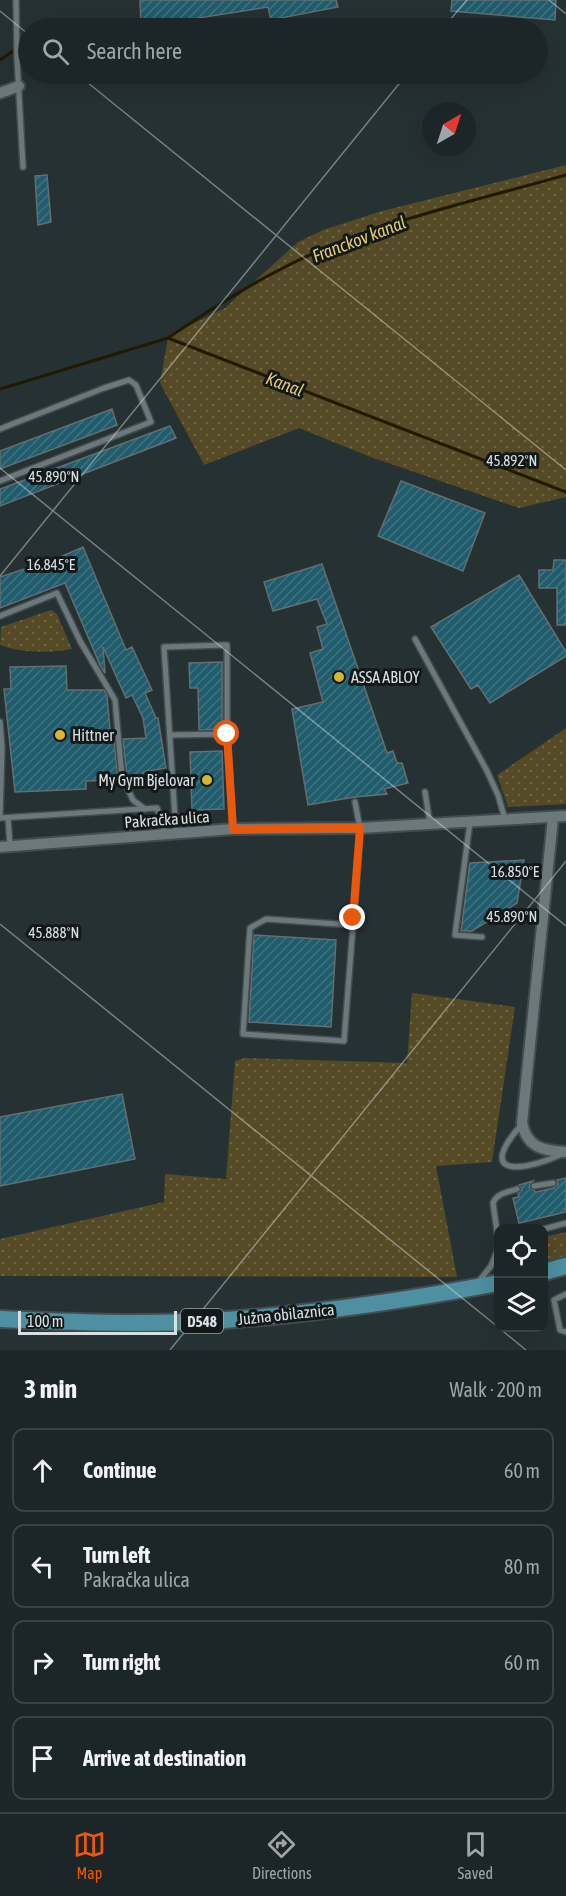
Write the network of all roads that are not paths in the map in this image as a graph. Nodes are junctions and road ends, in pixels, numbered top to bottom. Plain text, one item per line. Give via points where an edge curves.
1 (16, 0) edge
2 (18, 57) edge
3 (19, 86) joint
4 (0, 93) edge
5 (23, 167) dead end
6 (0, 429) edge
7 (0, 481) edge
8 (0, 616) edge
9 (415, 639) dead end
10 (0, 722) edge
11 (227, 734) junction
12 (170, 735) junction
13 (425, 792) dead end
14 (355, 802) dead end
15 (144, 809) junction
16 (566, 816) edge
17 (0, 818) edge
18 (8, 818) junction
19 (553, 818) junction
20 (505, 820) junction
21 (470, 822) junction
22 (430, 824) junction
23 (360, 828) junction
24 (233, 829) junction
25 (171, 833) junction
26 (5, 847) edge
27 (352, 925) junction
28 (482, 937) dead end
29 (522, 1124) junction
30 (566, 1152) edge
31 (553, 1183) dead end
32 (534, 1186) dead end
33 (517, 1189) dead end
34 (566, 1223) edge
35 (495, 1224) edge
36 (548, 1228) edge
37 (494, 1259) edge
38 (566, 1266) edge
39 (548, 1271) edge
40 (494, 1284) edge
41 (469, 1288) junction
42 (566, 1294) edge
43 (0, 1319) edge
44 (566, 1332) edge

1 - 2 lane
3 - 4 street
3 - 5 lane
6 - 7 lane via 129,380 136,386 151,422
8 - 15 lane via 57,593 115,700 122,777 133,800
9 - 20 lane via 487,771
10 - 17 lane
11 - 12 lane
11 - 12 lane via 227,645 164,647
11 - 24 lane
12 - 25 lane
13 - 22 lane
14 - 23 lane
15 - 18 lane
15 - 25 lane via 157,808
16 - 19 street, Pakračka ulica
17 - 18 lane
18 - 26 lane
19 - 20 street, Pakračka ulica
19 - 29 street
20 - 21 street, Pakračka ulica
21 - 22 street, Pakračka ulica
21 - 28 lane via 455,934
22 - 23 street, Pakračka ulica
23 - 24 street, Pakračka ulica
23 - 27 lane
24 - 25 street, Pakračka ulica
25 - 26 street, Pakračka ulica
27 - 27 lane via 344,1041 243,1034 250,928 266,919
29 - 30 street via 525,1134 543,1150
29 - 30 lane via 503,1149 501,1158 505,1165 541,1162
31 - 32 lane
33 - 35 lane via 495,1198 492,1208
34 - 36 lane
37 - 41 lane via 480,1281
38 - 39 main road
40 - 41 main road, Južna obilaznica / D548
41 - 43 main road, Južna obilaznica / D548 via 331,1310 219,1320
42 - 44 lane via 554,1300 560,1330

